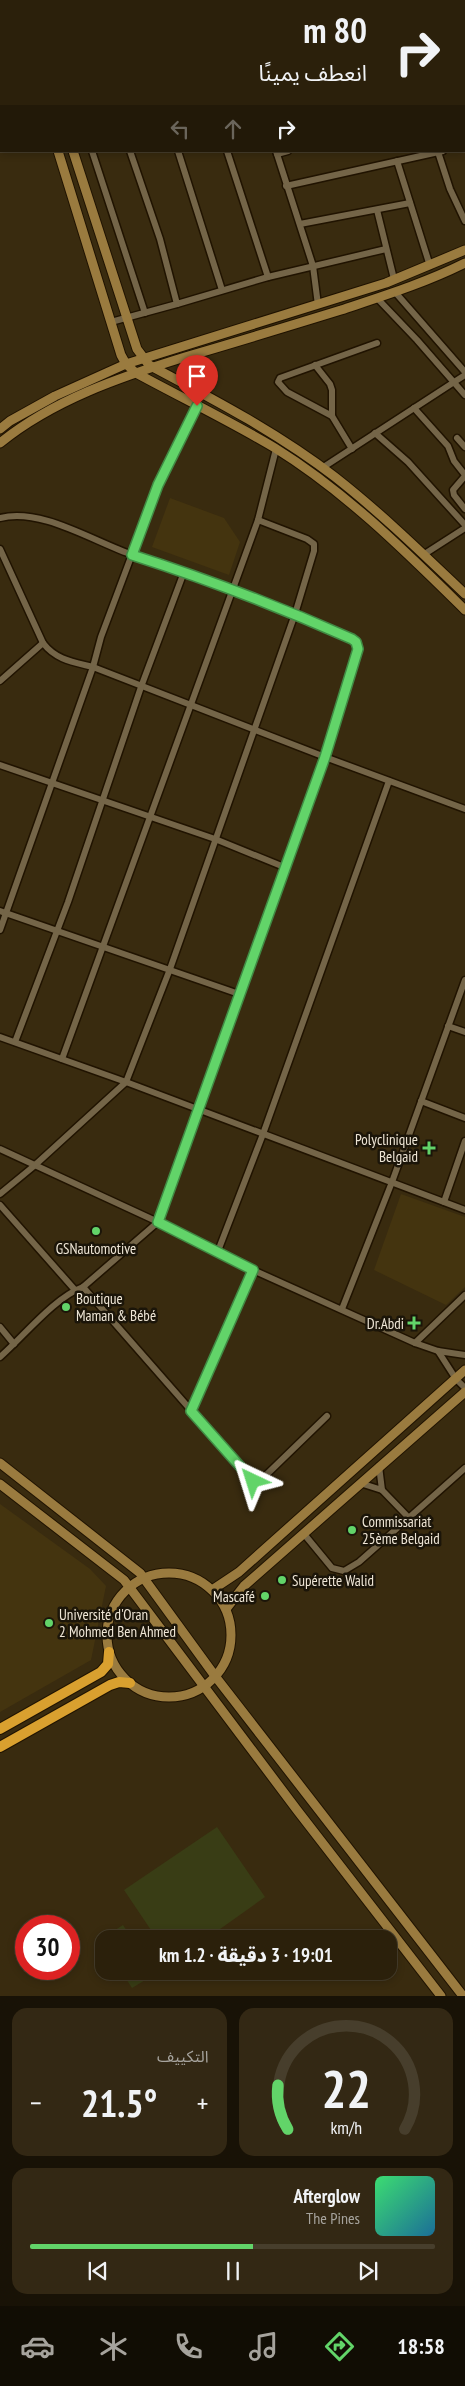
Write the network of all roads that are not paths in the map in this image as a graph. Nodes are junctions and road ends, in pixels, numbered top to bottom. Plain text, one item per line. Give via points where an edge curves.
1 (58, 152) edge
2 (73, 152) edge
3 (92, 152) edge
4 (130, 152) edge
5 (178, 152) edge
6 (228, 152) edge
7 (440, 152) edge
8 (276, 153) edge
9 (427, 153) edge
10 (397, 161) junction
11 (286, 186) junction
12 (410, 203) junction
13 (377, 210) junction
14 (465, 221) edge
15 (300, 224) junction
16 (386, 249) junction
17 (465, 250) edge
18 (465, 263) edge
19 (313, 266) junction
20 (430, 266) junction
21 (268, 277) junction
22 (394, 279) junction
23 (222, 290) junction
24 (395, 292) junction
25 (377, 298) junction
26 (177, 304) junction
27 (318, 305) junction
28 (145, 313) junction
29 (128, 318) junction
30 (110, 322) junction
31 (377, 344) dead end
32 (142, 358) junction
33 (126, 364) junction
34 (315, 365) junction
35 (153, 367) junction
36 (136, 373) junction
37 (465, 374) edge
38 (454, 382) junction
39 (465, 395) edge
40 (197, 406) junction
41 (414, 408) junction
42 (332, 416) junction
43 (0, 429) edge
44 (375, 433) junction
45 (457, 438) dead end
46 (0, 443) edge
47 (465, 447) edge
48 (276, 449) junction
49 (352, 449) junction
50 (322, 468) junction
51 (465, 475) edge
52 (465, 509) edge
53 (0, 518) edge
54 (258, 520) junction
55 (465, 526) edge
56 (0, 550) edge
57 (132, 555) junction
58 (424, 555) junction
59 (184, 572) junction
60 (232, 591) junction
61 (465, 594) edge
62 (465, 610) edge
63 (295, 614) junction
64 (43, 644) junction
65 (93, 667) junction
66 (0, 681) edge
67 (141, 686) junction
68 (190, 705) junction
69 (253, 728) junction
70 (325, 757) junction
71 (0, 765) edge
72 (52, 781) junction
73 (390, 781) junction
74 (103, 800) junction
75 (465, 809) edge
76 (151, 816) junction
77 (215, 839) junction
78 (284, 868) junction
79 (3, 912) edge
80 (0, 930) edge
81 (56, 931) junction
82 (104, 945) junction
83 (170, 969) junction
84 (465, 980) edge
85 (239, 994) junction
86 (448, 1026) junction
87 (465, 1032) edge
88 (0, 1037) edge
89 (15, 1042) junction
90 (62, 1060) junction
91 (126, 1082) junction
92 (421, 1101) junction
93 (199, 1110) junction
94 (465, 1118) edge
95 (263, 1134) junction
96 (465, 1141) edge
97 (0, 1149) edge
98 (34, 1166) junction
99 (392, 1182) junction
100 (0, 1194) edge
101 (444, 1202) junction
102 (0, 1205) edge
103 (465, 1210) edge
104 (158, 1222) junction
105 (218, 1251) junction
106 (253, 1270) junction
107 (83, 1286) junction
108 (75, 1290) junction
109 (465, 1295) edge
110 (342, 1309) junction
111 (0, 1327) edge
112 (415, 1343) junction
113 (14, 1344) junction
114 (438, 1351) junction
115 (465, 1355) edge
116 (0, 1357) edge
117 (465, 1370) edge
118 (456, 1379) junction
119 (465, 1388) edge
120 (465, 1392) edge
121 (191, 1411) junction
122 (327, 1416) dead end
123 (0, 1463) edge
124 (379, 1466) junction
125 (465, 1468) edge
126 (0, 1484) edge
127 (360, 1484) junction
128 (382, 1490) junction
129 (408, 1518) junction
130 (304, 1534) junction
131 (143, 1578) junction
132 (129, 1587) junction
133 (212, 1590) junction
134 (226, 1609) junction
135 (109, 1652) junction
136 (215, 1676) junction
137 (130, 1683) junction
138 (204, 1687) junction
139 (0, 1729) edge
140 (0, 1747) edge
141 (441, 1996) edge
142 (463, 1996) edge

1 - 30 main road
2 - 29 main road
3 - 28 street
4 - 26 street via 160,239
5 - 23 street
6 - 21 street
7 - 9 street
7 - 14 street via 450,189
8 - 11 street
9 - 10 street
10 - 11 street
10 - 12 street
11 - 15 street
12 - 13 street
12 - 20 street
13 - 15 street
13 - 16 street
15 - 19 street
16 - 19 street
16 - 22 street
17 - 20 main road
18 - 24 main road
19 - 21 street
19 - 27 street
20 - 22 main road
21 - 23 street
22 - 27 main road
23 - 26 street
24 - 25 main road
24 - 37 street
25 - 35 main road
25 - 38 street
26 - 28 street
27 - 32 main road
28 - 29 street
29 - 30 street
29 - 32 main road
30 - 33 main road
31 - 34 street
32 - 33 main road
32 - 35 main road
33 - 36 main road
33 - 43 main road via 55,396
34 - 42 street via 332,390
34 - 42 street via 284,375 278,382 287,392
35 - 36 main road
35 - 50 main road via 286,442
36 - 40 main road
36 - 46 main road via 55,407 16,429
37 - 38 street
38 - 39 street
38 - 41 street
40 - 48 main road
40 - 57 street via 158,485
41 - 44 street
41 - 51 street via 448,446
42 - 49 street
44 - 49 street
44 - 55 street via 408,462
45 - 47 street
48 - 54 street
48 - 62 main road via 372,521
49 - 50 street
50 - 58 main road
51 - 52 street via 453,490
53 - 57 street via 27,516
54 - 60 street
54 - 63 street via 308,538 314,544
55 - 58 street
56 - 64 street
57 - 59 street
57 - 65 street via 101,636
58 - 61 main road
59 - 60 street
59 - 67 street
60 - 63 street
60 - 68 street
63 - 69 street
63 - 70 street via 352,639 357,645
64 - 65 street via 63,660
64 - 66 street
65 - 67 street
65 - 72 street
67 - 68 street
67 - 74 street
68 - 69 street
68 - 76 street
69 - 70 street
69 - 77 street
70 - 73 street
70 - 78 street
71 - 72 street
72 - 74 street
72 - 79 street
73 - 75 street
73 - 95 street
74 - 76 street
74 - 81 street
76 - 77 street
76 - 82 street
77 - 78 street
77 - 83 street
78 - 85 street
79 - 80 street
79 - 81 street
81 - 82 street
81 - 89 street
82 - 83 street
82 - 90 street
83 - 85 street
83 - 91 street
84 - 86 street
85 - 93 street
86 - 87 street
86 - 92 street
88 - 89 street
89 - 90 street
90 - 91 street
91 - 93 street
91 - 98 street
92 - 94 street
92 - 99 street
93 - 95 street
93 - 104 street
95 - 99 street
95 - 105 street
96 - 101 street
97 - 98 street
98 - 100 street
98 - 104 street
99 - 101 street
99 - 110 street
101 - 103 street
102 - 108 street
104 - 105 street
104 - 107 street
105 - 106 street
106 - 110 street
106 - 121 street
107 - 108 street
107 - 121 street
108 - 113 street
109 - 112 street
110 - 112 street
111 - 113 street
112 - 114 street
113 - 116 street
114 - 115 street
114 - 118 street
117 - 118 main road
118 - 119 street
118 - 133 main road via 239,1572
120 - 124 main road
121 - 122 street via 256,1482
123 - 131 main road via 121,1556
124 - 127 main road
124 - 128 street
125 - 129 street
126 - 132 main road via 121,1577
127 - 128 street
127 - 130 main road
128 - 129 street
129 - 130 street via 344,1571 332,1568
130 - 134 main road via 244,1586
131 - 132 main road
131 - 133 main road via 161,1573 180,1573 191,1576
131 - 136 main road
132 - 135 main road via 109,1617
132 - 138 main road
133 - 134 main road
134 - 136 main road via 231,1639 228,1654
135 - 137 main road via 117,1669
135 - 139 highway via 108,1664 100,1672
136 - 138 main road
136 - 142 main road
137 - 138 main road via 143,1692 174,1697
137 - 140 highway via 110,1684
138 - 141 main road

